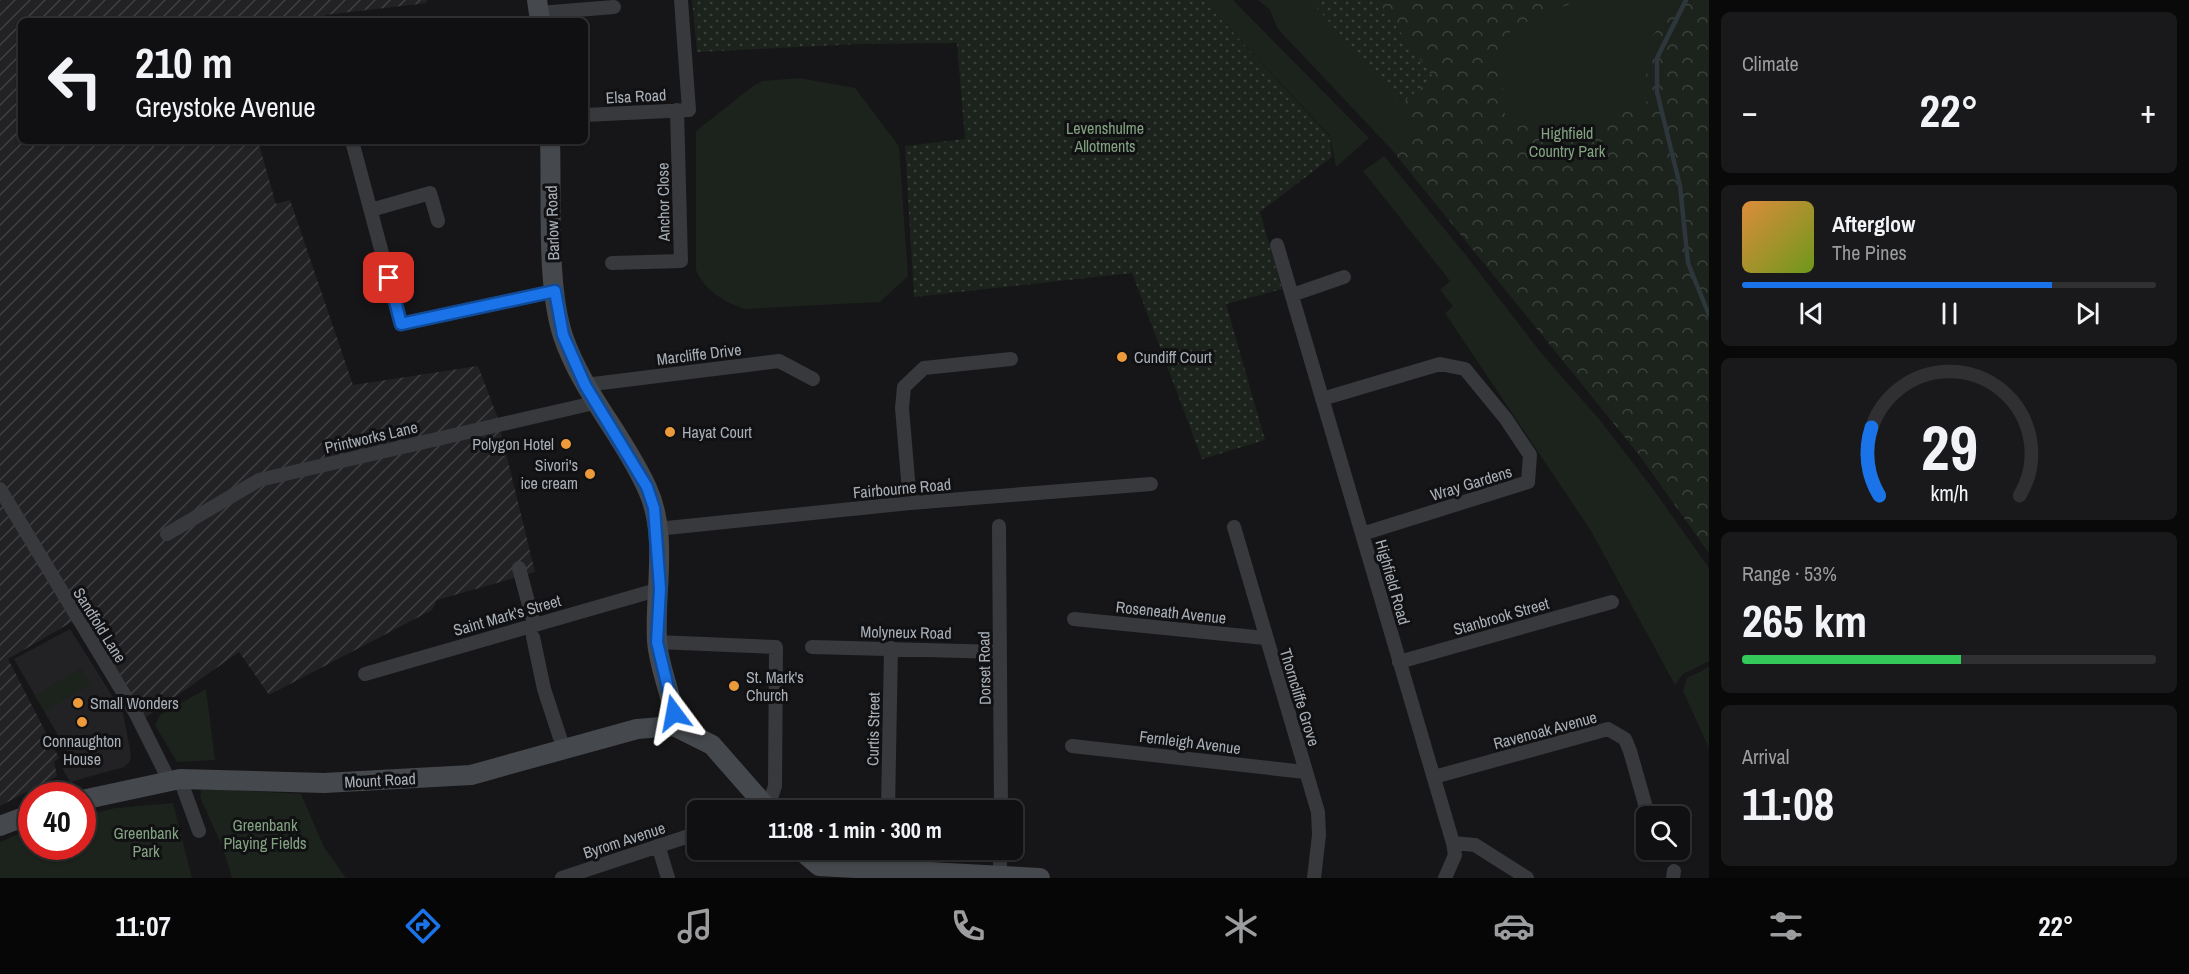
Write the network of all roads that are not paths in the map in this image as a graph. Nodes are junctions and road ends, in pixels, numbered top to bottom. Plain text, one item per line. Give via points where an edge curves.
1 (681, 0) edge
2 (614, 7) dead end
3 (539, 11) edge
4 (683, 110) junction
5 (588, 115) edge
6 (353, 144) edge
7 (550, 144) edge
8 (371, 210) junction
9 (438, 221) dead end
10 (1277, 245) dead end
11 (612, 263) dead end
12 (1344, 277) dead end
13 (555, 291) junction
14 (1292, 295) junction
15 (1011, 359) dead end
16 (813, 379) dead end
17 (585, 385) junction
18 (1322, 399) junction
19 (594, 403) junction
20 (1151, 484) dead end
21 (0, 489) edge
22 (910, 503) junction
23 (999, 526) dead end
24 (1234, 527) dead end
25 (657, 529) junction
26 (167, 534) dead end
27 (1362, 534) junction
28 (519, 567) dead end
29 (660, 589) junction
30 (1612, 602) dead end
31 (1074, 619) dead end
32 (534, 631) junction
33 (1265, 638) junction
34 (657, 642) junction
35 (812, 647) dead end
36 (891, 648) junction
37 (1000, 652) junction
38 (1399, 662) junction
39 (365, 674) dead end
40 (674, 726) junction
41 (1072, 746) dead end
42 (564, 750) junction
43 (1305, 772) junction
44 (1434, 777) junction
45 (175, 779) junction
46 (96, 797) edge
47 (757, 800) edge
48 (770, 800) edge
49 (888, 800) edge
50 (1001, 800) edge
51 (1644, 806) edge
52 (18, 819) edge
53 (0, 826) edge
54 (199, 831) dead end
55 (687, 836) edge
56 (1453, 843) junction
57 (658, 845) junction
58 (808, 860) edge
59 (887, 860) edge
60 (1000, 860) edge
61 (887, 869) junction
62 (818, 872) edge
63 (1000, 874) junction
64 (562, 878) edge
65 (668, 878) edge
66 (1029, 878) edge
67 (1314, 878) edge
68 (1445, 878) edge
69 (1527, 878) edge

1 - 4 street
2 - 3 street
4 - 5 street, Elsa Road
4 - 11 street, Anchor Close via 681,261
6 - 8 street
7 - 13 main road, Barlow Road
8 - 9 street via 430,193
8 - 13 street via 401,324
10 - 14 street, Highfield Road
12 - 14 street
13 - 17 main road, Barlow Road via 563,335
14 - 18 street, Highfield Road
15 - 22 street via 924,368 904,387 902,408
16 - 17 street, Marcliffe Drive via 779,361
17 - 19 main road, Barlow Road
18 - 27 street, Highfield Road
18 - 27 street, Wray Gardens via 1440,364 1465,369 1530,455 1528,482
19 - 25 main road, Barlow Road via 647,487
19 - 26 street, Printworks Lane via 260,480
20 - 22 street, Fairbourne Road
21 - 45 street, Sandfold Lane
22 - 25 street, Fairbourne Road
23 - 37 street, Dorset Road
24 - 33 street, Thorncliffe Grove
25 - 29 main road, Barlow Road
27 - 38 street, Highfield Road
28 - 32 street
29 - 32 street, Saint Mark's Street
29 - 34 main road, Barlow Road
30 - 38 street, Stanbrook Street
31 - 33 street, Roseneath Avenue
32 - 39 street, Saint Mark's Street
32 - 42 street via 544,689
33 - 43 street, Thorncliffe Grove
34 - 40 main road, Barlow Road via 673,701
34 - 48 street via 776,647 775,786
35 - 36 street, Molyneux Road
36 - 37 street, Molyneux Road
36 - 49 street, Curtis Street
37 - 50 street, Dorset Road
38 - 44 street, Highfield Road
40 - 42 main road, Mount Road via 637,729
40 - 47 main road via 712,745
41 - 43 street, Fernleigh Avenue
42 - 45 main road, Mount Road via 471,775 324,783
43 - 67 street, Thorncliffe Grove via 1318,812
44 - 51 street, Ravenoak Avenue via 1608,729 1625,739 1636,793
44 - 56 street, Highfield Road
45 - 46 main road, Mount Road
45 - 54 street, Sandfold Lane
52 - 53 main road
55 - 57 street, Byrom Avenue
56 - 68 street, Highfield Road via 1455,855
56 - 69 street via 1475,845
57 - 64 street, Byrom Avenue
57 - 65 street
58 - 62 main road
59 - 61 street
60 - 63 street
61 - 62 main road
61 - 63 main road
63 - 66 main road

